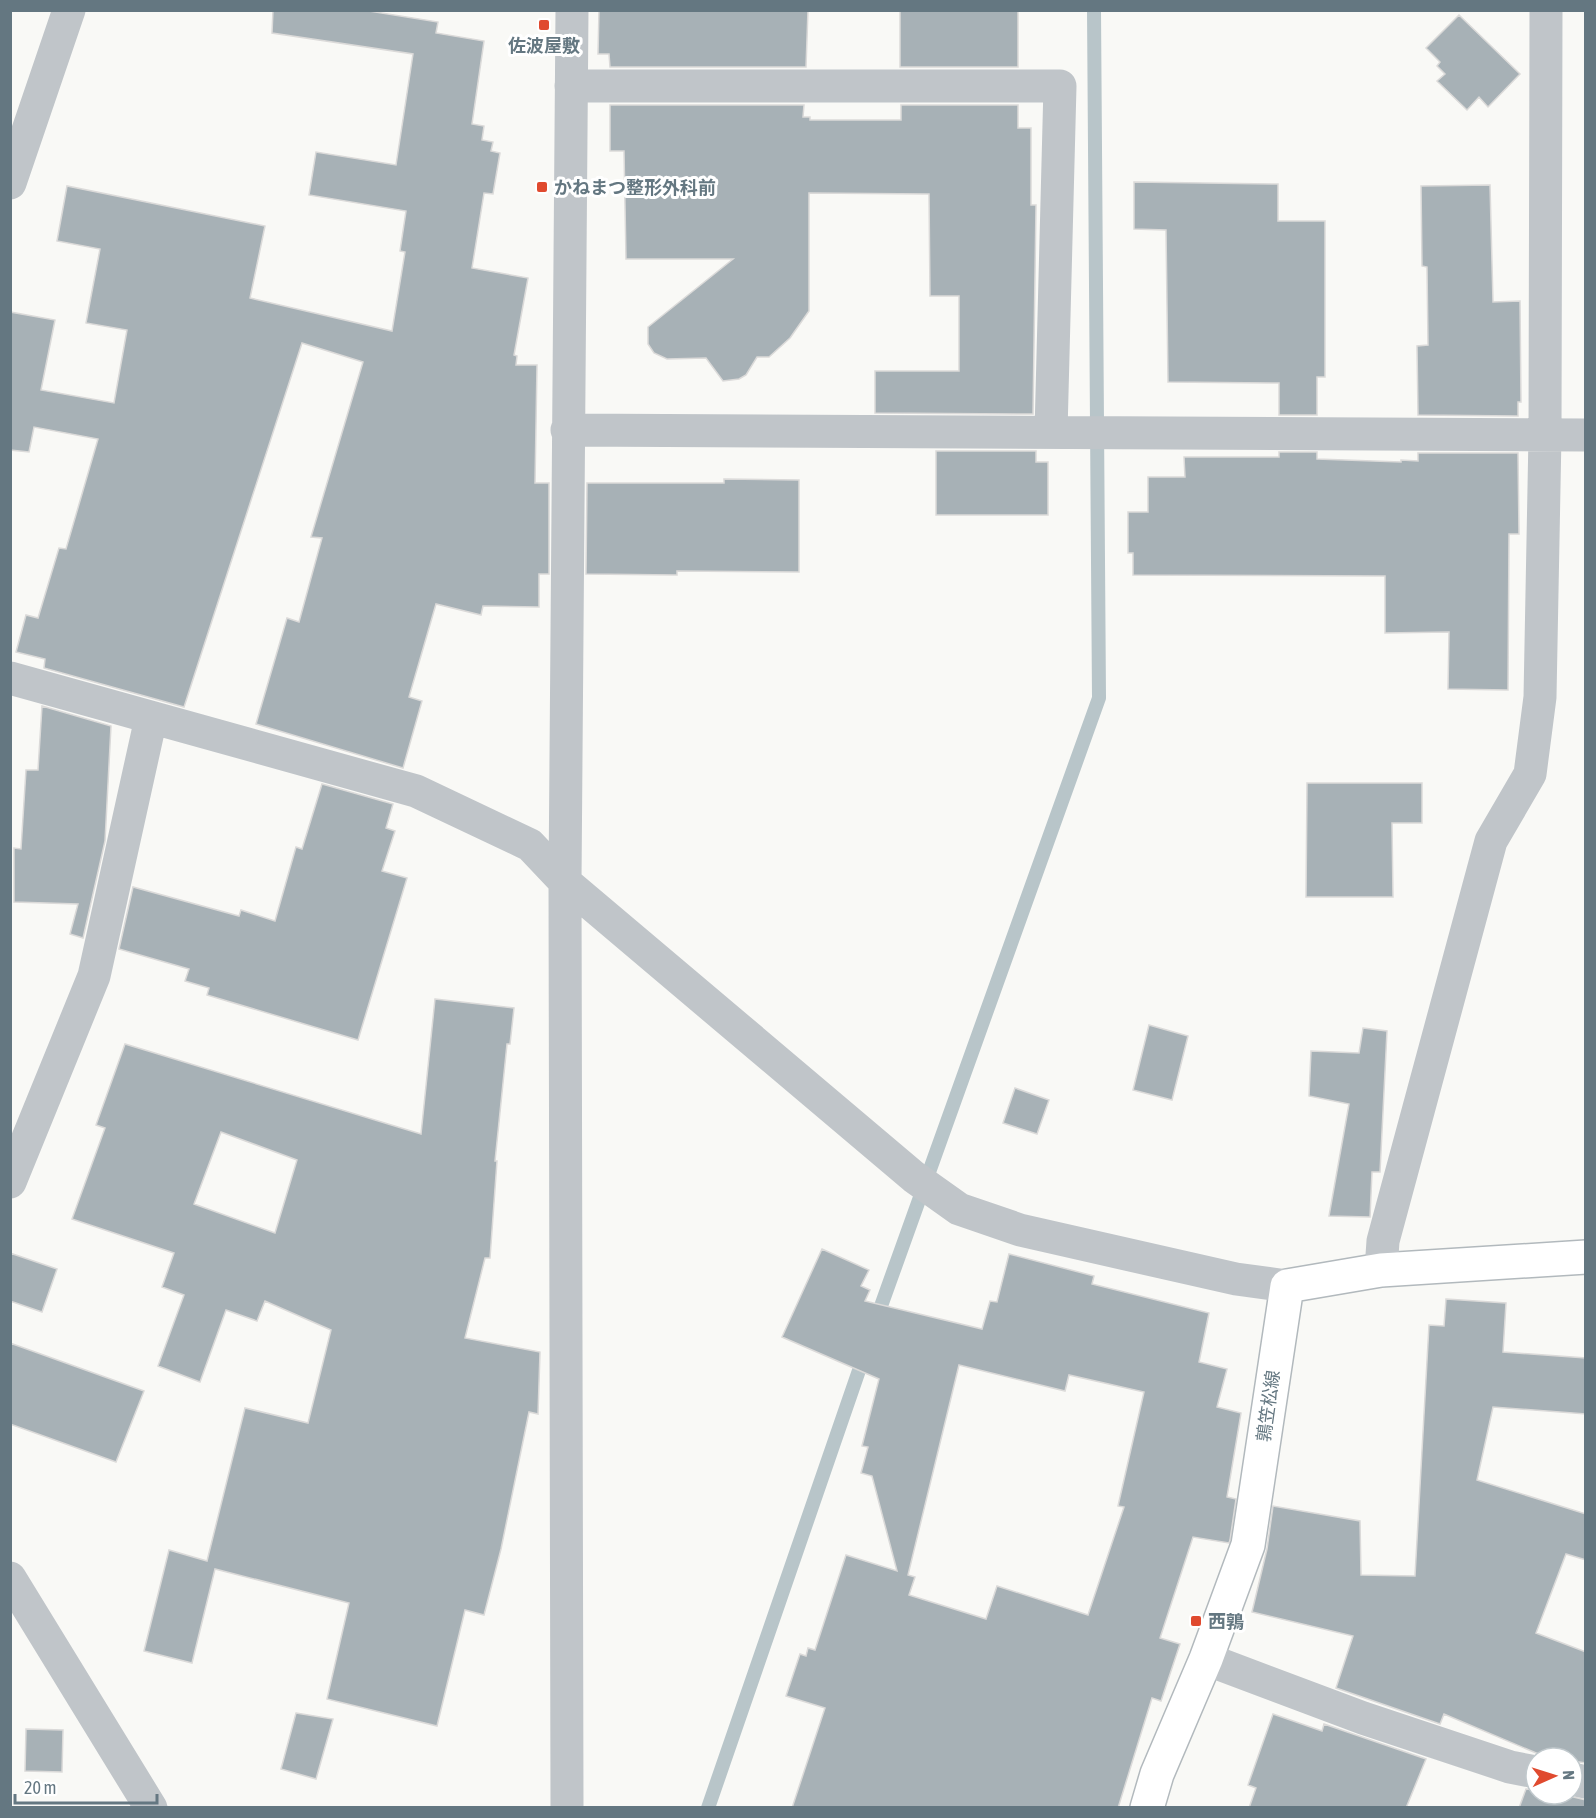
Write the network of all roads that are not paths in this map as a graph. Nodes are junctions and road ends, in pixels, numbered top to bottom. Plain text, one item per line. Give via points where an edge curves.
1 (69, 10) edge
2 (572, 10) edge
3 (1546, 10) edge
4 (571, 86) junction
5 (10, 183) edge
6 (567, 430) junction
7 (1051, 432) junction
8 (1545, 435) junction
9 (1586, 435) edge
10 (10, 678) edge
11 (151, 718) junction
12 (565, 882) junction
13 (10, 1182) edge
14 (1586, 1257) edge
15 (1381, 1270) junction
16 (1287, 1286) junction
17 (10, 1578) edge
18 (1206, 1659) junction
19 (1524, 1770) edge
20 (151, 1808) edge
21 (567, 1808) edge
22 (1147, 1808) edge

1 - 5 street
2 - 4 street
3 - 8 street
4 - 6 street
4 - 7 street via 1060,86
6 - 7 street
6 - 12 street
7 - 8 street
8 - 9 street
8 - 15 street via 1540,697 1530,774 1491,841 1383,1241
10 - 11 street
11 - 12 street via 416,791 530,845
11 - 13 street via 94,976
12 - 16 street via 914,1177 959,1209 1020,1230 1236,1279
12 - 21 street
14 - 15 main road
15 - 16 main road
16 - 18 main road, 鶉笠松線 via 1248,1545
17 - 20 street
18 - 19 street via 1364,1718
18 - 22 main road, 鶉笠松線 via 1157,1774

